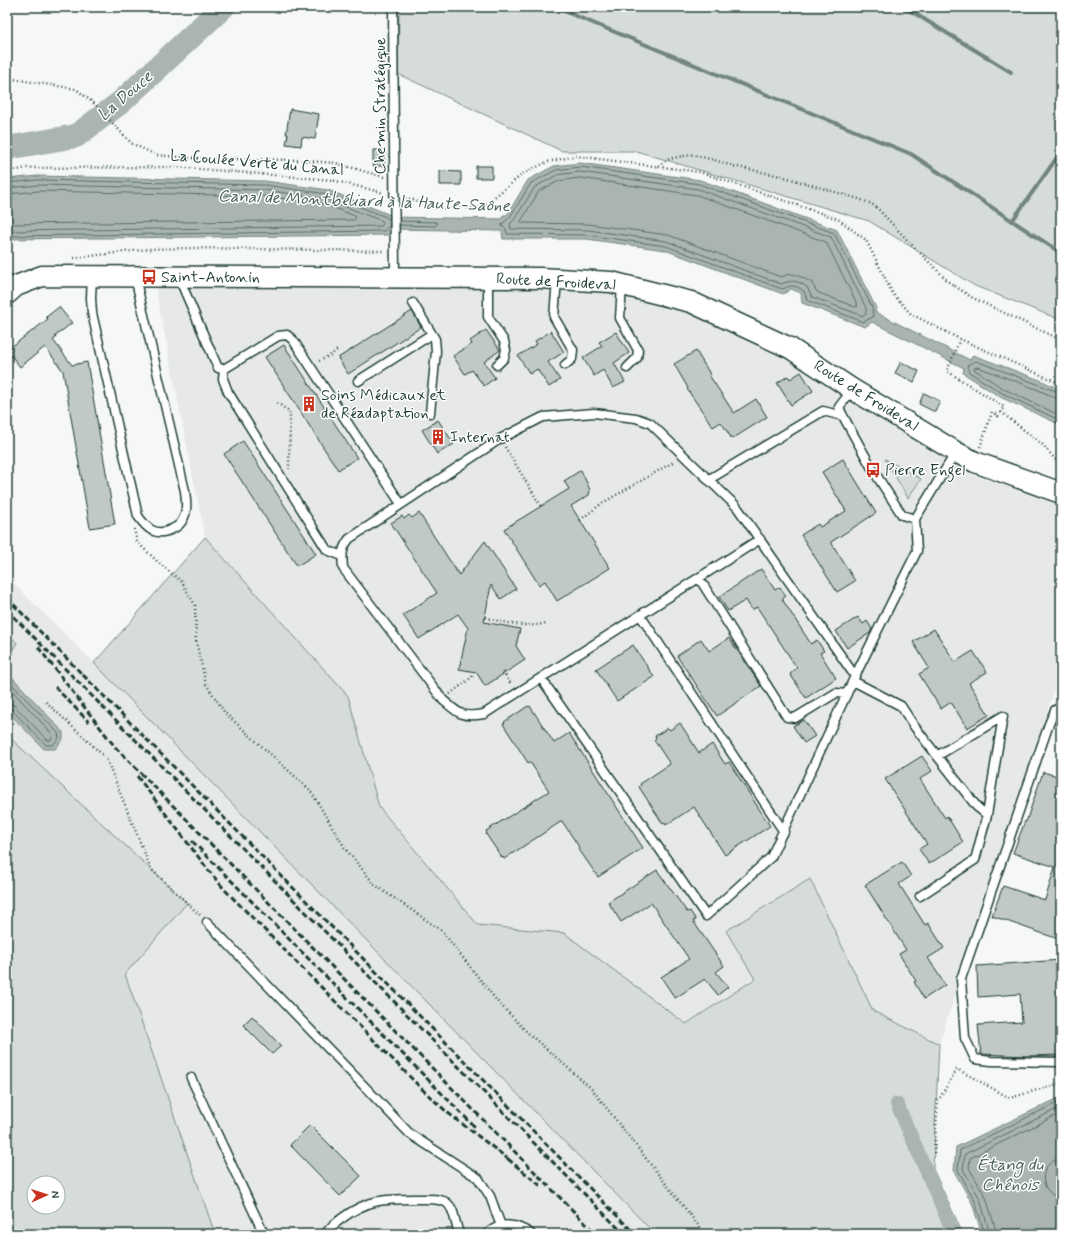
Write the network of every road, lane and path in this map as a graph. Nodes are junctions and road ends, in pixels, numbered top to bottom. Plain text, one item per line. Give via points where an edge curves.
1 (393, 7) edge
2 (7, 78) edge
3 (658, 167) junction
4 (7, 172) edge
5 (394, 180) junction
6 (394, 196) junction
7 (395, 251) junction
8 (70, 259) dead end
9 (92, 276) junction
10 (135, 276) junction
11 (179, 277) junction
12 (395, 278) junction
13 (488, 278) junction
14 (557, 280) junction
15 (622, 285) junction
16 (7, 294) edge
17 (413, 303) dead end
18 (432, 334) junction
19 (960, 339) junction
20 (1061, 340) edge
21 (337, 350) dead end
22 (498, 365) dead end
23 (565, 365) dead end
24 (310, 366) junction
25 (626, 368) dead end
26 (224, 369) junction
27 (358, 381) dead end
28 (1061, 384) edge
29 (852, 389) junction
30 (277, 403) dead end
31 (430, 412) dead end
32 (1001, 412) junction
33 (843, 416) junction
34 (500, 439) junction
35 (956, 452) junction
36 (683, 455) junction
37 (975, 462) junction
38 (1061, 466) edge
39 (708, 480) junction
40 (285, 484) junction
41 (1061, 493) edge
42 (401, 504) junction
43 (541, 506) dead end
44 (915, 519) junction
45 (580, 520) dead end
46 (133, 527) dead end
47 (760, 539) junction
48 (342, 556) junction
49 (699, 578) junction
50 (640, 615) junction
51 (485, 618) dead end
52 (546, 623) dead end
53 (474, 671) dead end
54 (503, 672) dead end
55 (541, 678) junction
56 (854, 679) junction
57 (517, 693) junction
58 (847, 694) junction
59 (443, 700) junction
60 (46, 702) dead end
61 (1061, 707) edge
62 (937, 756) junction
63 (987, 814) junction
64 (784, 832) junction
65 (920, 896) dead end
66 (207, 922) joint
67 (1061, 1062) edge
68 (191, 1078) dead end
69 (1061, 1082) edge
70 (934, 1153) dead end
71 (501, 1226) junction
72 (264, 1234) edge
73 (326, 1234) edge
74 (460, 1234) edge
75 (487, 1234) edge
76 (530, 1234) edge
77 (705, 1234) edge

1 - 5 lane, Chemin Stratégique
2 - 5 path via 76,90 96,105 131,143 156,155 336,163
3 - 6 path, La Coulée Verte du Canal via 576,156 547,162 524,173 480,208 431,208 413,200
3 - 19 path, La Coulée Verte du Canal via 700,172 838,219 866,240 893,294 911,314
3 - 20 path via 667,160 692,155 788,178 872,204 958,289
4 - 6 path, La Coulée Verte du Canal via 27,168 176,167 332,180
5 - 6 lane, Chemin Stratégique
6 - 7 lane, Chemin Stratégique
7 - 8 path via 148,249
7 - 12 lane, Chemin Stratégique
9 - 10 street, Route de Froideval
9 - 10 lane via 92,313 138,516 144,525 160,533 177,527 184,518 185,491
9 - 16 street, Route de Froideval via 42,276 16,286
10 - 11 street, Route de Froideval
11 - 12 street, Route de Froideval
11 - 26 lane via 218,368
12 - 13 street, Route de Froideval
13 - 14 street, Route de Froideval
13 - 22 lane via 488,317 504,340 506,350
14 - 15 street, Route de Froideval via 611,282
14 - 23 lane via 554,317 573,350 572,359
15 - 25 lane via 620,318 638,350 638,358
15 - 29 street, Route de Froideval via 698,305 790,348
17 - 18 lane
18 - 27 lane
18 - 31 lane via 436,351
19 - 28 path, La Coulée Verte du Canal
19 - 32 path via 947,371 1004,407
21 - 24 path
24 - 26 lane via 293,340 287,336 278,336
24 - 42 lane
26 - 40 lane via 223,379 228,392
29 - 33 lane via 839,407
29 - 35 street, Route de Froideval
30 - 40 path via 289,410 290,416 289,479
32 - 37 path via 998,416 992,412
32 - 38 path via 1043,445
33 - 39 lane via 823,411
33 - 44 lane via 902,515
34 - 36 lane via 543,417 594,413 636,418 650,423
34 - 42 lane
34 - 43 path
35 - 37 street, Route de Froideval
35 - 44 lane
36 - 39 lane
36 - 45 path via 601,504
37 - 41 street, Route de Froideval
39 - 47 lane via 737,507
40 - 48 lane via 327,550
42 - 48 lane via 349,539 343,547
44 - 56 lane via 917,551
46 - 77 path via 137,542 182,582 194,605 196,641 206,684 225,713 310,790 345,848 375,885 442,931 497,1000 528,1033 591,1088
47 - 49 lane
47 - 56 lane
48 - 59 lane via 343,568
49 - 50 lane
49 - 58 lane via 786,717 795,718 836,694
50 - 55 lane
50 - 64 lane
51 - 52 path via 518,625
53 - 59 path via 472,677
54 - 57 path
55 - 57 lane
55 - 64 lane via 706,916 771,857
56 - 58 lane
56 - 62 lane via 901,706
57 - 59 lane via 484,714 470,717 456,712
58 - 64 lane
60 - 66 path via 106,758 151,869
61 - 67 lane via 1055,710 1049,724 961,979 965,1038 975,1059
62 - 63 lane via 977,807
62 - 63 lane via 1003,716
63 - 65 lane via 975,860
66 - 71 lane via 410,1134 478,1178 490,1196
68 - 72 lane
69 - 70 path via 1010,1098 957,1069 938,1101
71 - 75 lane
71 - 76 lane via 512,1225
73 - 74 lane via 328,1228 348,1214 372,1202 390,1199 435,1200 447,1203

